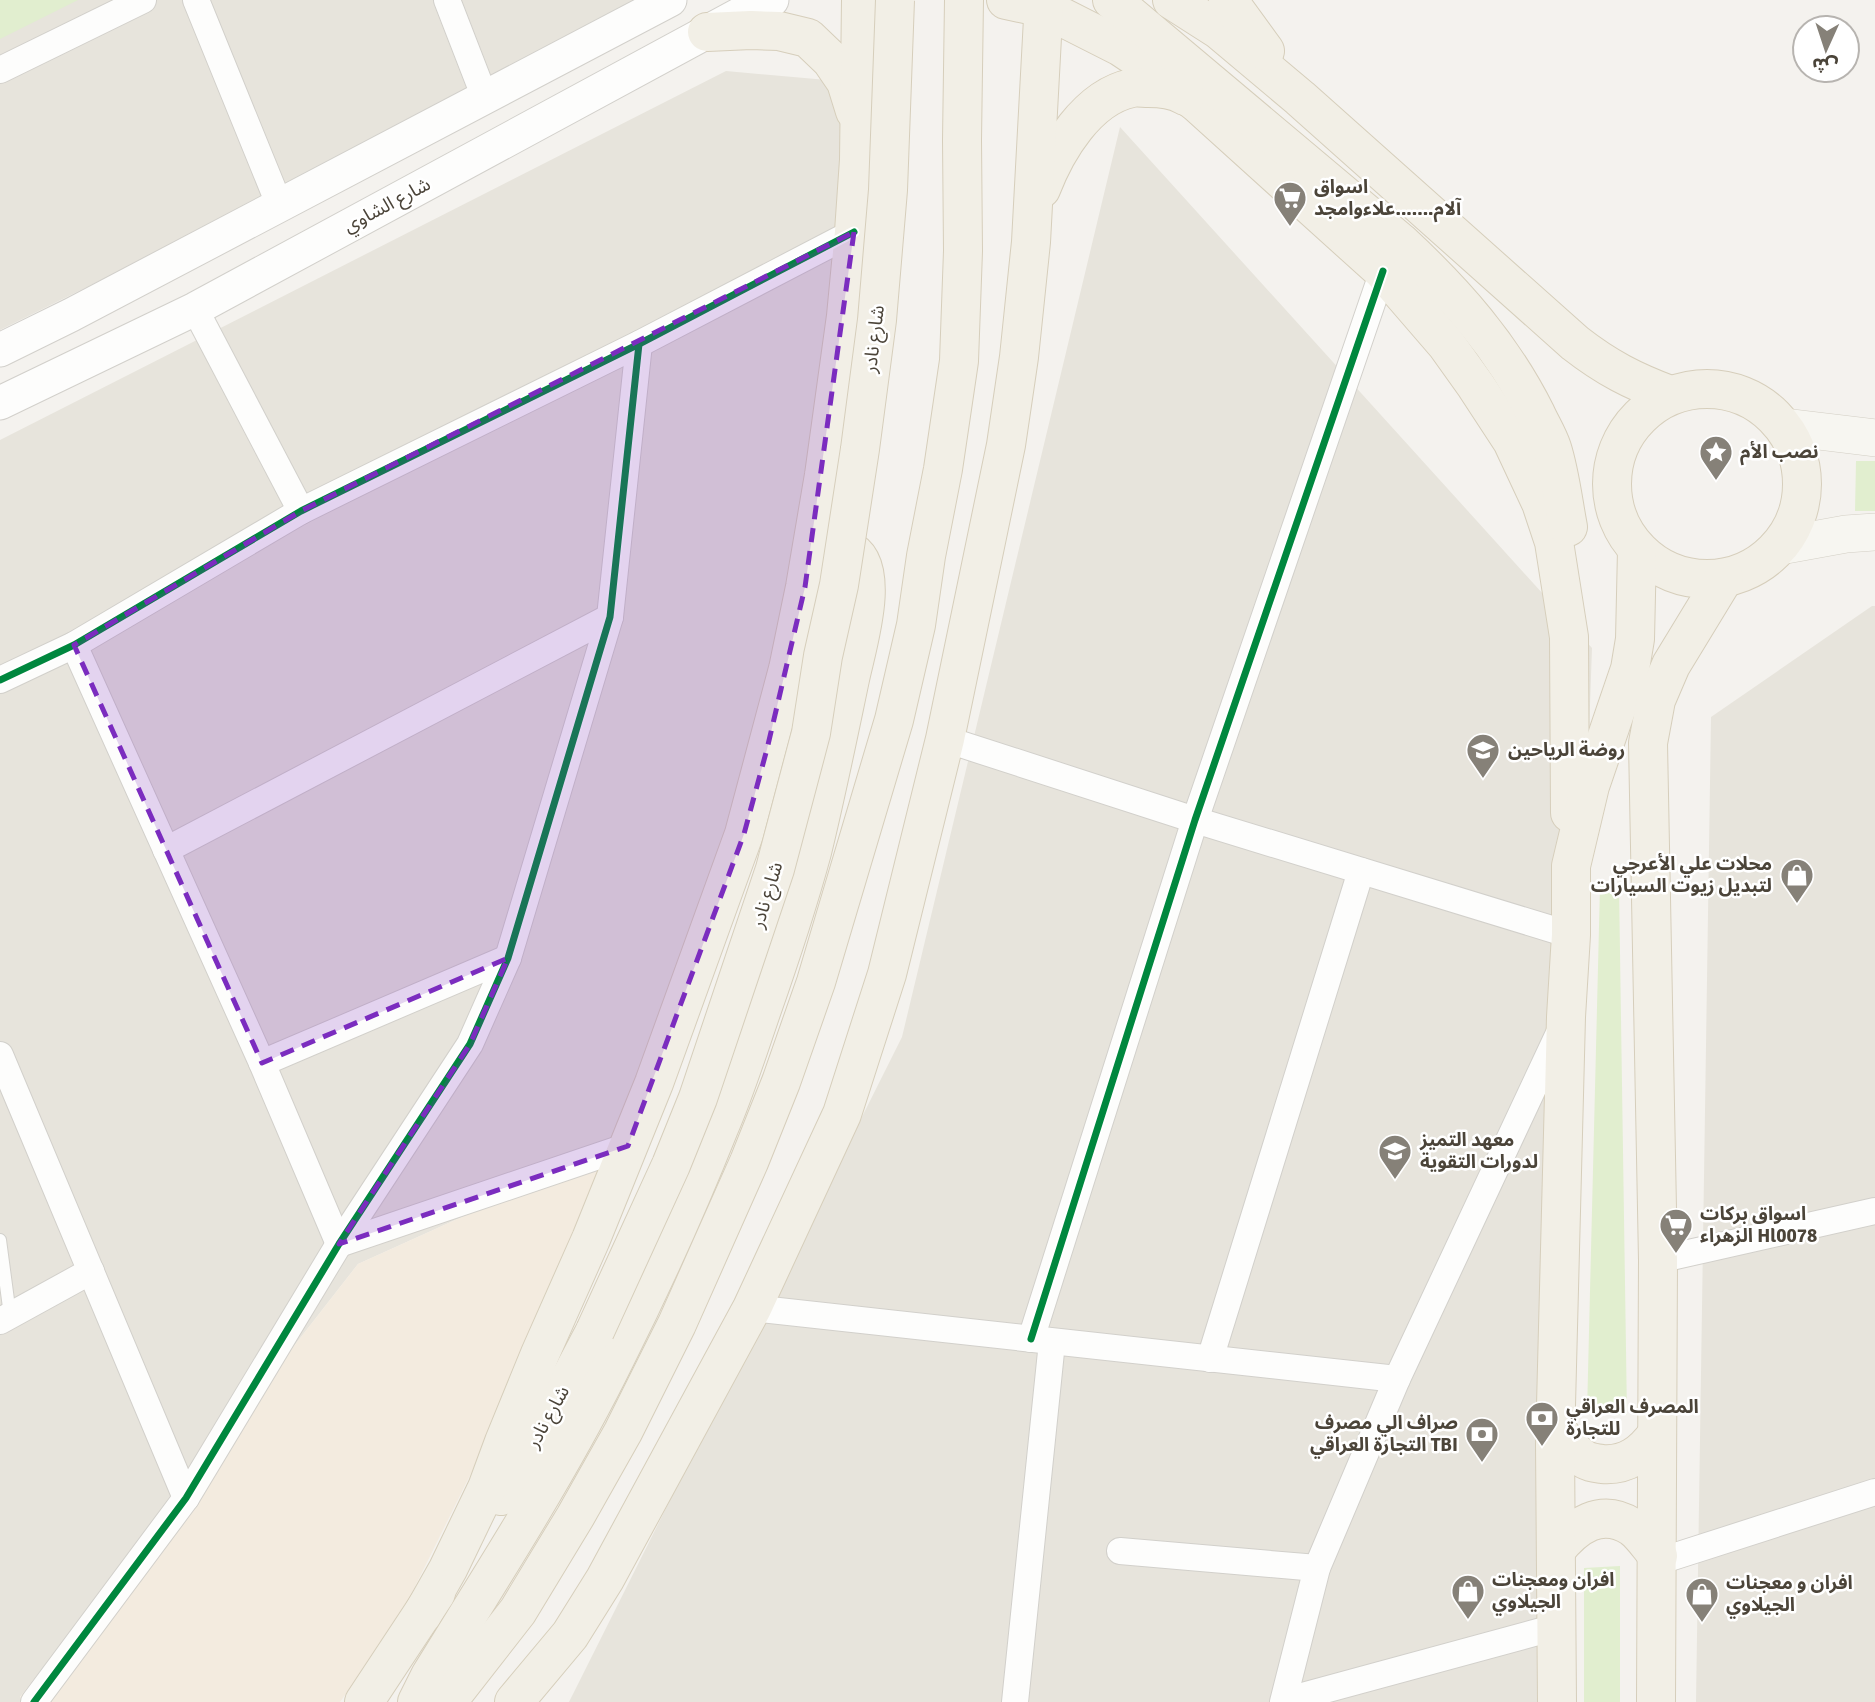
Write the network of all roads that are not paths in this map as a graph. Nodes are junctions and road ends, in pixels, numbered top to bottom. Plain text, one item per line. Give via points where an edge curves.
1 (143, 0) edge
2 (196, 0) edge
3 (447, 0) edge
4 (670, 0) edge
5 (772, 0) edge
6 (861, 0) edge
7 (868, 0) edge
8 (895, 0) edge
9 (964, 0) edge
10 (1006, 0) edge
11 (1112, 0) edge
12 (1172, 0) edge
13 (1228, 0) edge
14 (1044, 4) edge
15 (707, 32) junction
16 (861, 38) junction
17 (0, 70) edge
18 (485, 98) junction
19 (1300, 98) junction
20 (1197, 103) junction
21 (859, 160) junction
22 (279, 204) junction
23 (854, 232) junction
24 (1031, 242) junction
25 (1392, 256) junction
26 (101, 299) junction
27 (195, 309) junction
28 (32, 334) junction
29 (124, 343) junction
30 (639, 344) junction
31 (0, 349) edge
32 (56, 376) junction
33 (1670, 395) junction
34 (0, 403) edge
35 (1784, 427) junction
36 (1875, 439) edge
37 (300, 511) junction
38 (1875, 532) edge
39 (1780, 546) junction
40 (1637, 550) junction
41 (1724, 578) junction
42 (805, 587) junction
43 (610, 617) junction
44 (74, 645) junction
45 (0, 680) edge
46 (945, 738) junction
47 (1195, 820) junction
48 (166, 850) junction
49 (1571, 866) junction
50 (1361, 871) junction
51 (1571, 935) junction
52 (508, 958) junction
53 (1566, 1017) junction
54 (0, 1055) edge
55 (262, 1063) junction
56 (628, 1146) junction
57 (1875, 1211) edge
58 (0, 1240) edge
59 (339, 1244) junction
60 (1658, 1259) junction
61 (91, 1271) junction
62 (752, 1308) junction
63 (5, 1319) edge
64 (1041, 1340) junction
65 (1210, 1359) junction
66 (1397, 1379) junction
67 (1556, 1428) junction
68 (1657, 1434) junction
69 (1875, 1492) edge
70 (187, 1497) junction
71 (1556, 1550) junction
72 (1120, 1551) dead end
73 (1658, 1559) junction
74 (1317, 1568) junction
75 (422, 1615) junction
76 (1556, 1627) junction
77 (34, 1702) edge
78 (364, 1702) edge
79 (417, 1702) edge
80 (447, 1702) edge
81 (514, 1702) edge
82 (1015, 1702) edge
83 (1283, 1702) edge
84 (1557, 1702) edge
85 (1656, 1702) edge

1 - 17 street
2 - 22 street
3 - 18 street
4 - 18 street
5 - 15 street, شارع الشاوي
6 - 16 main road
7 - 16 main road
8 - 75 main road, شارع نادر, bridge via 888,190 860,449 811,733 775,869 698,1098 595,1331 547,1422
9 - 80 main road via 959,361 943,469 894,720 816,982 748,1162 677,1324 623,1432 517,1611
10 - 14 main road
11 - 25 main road
12 - 19 main road via 1219,30
13 - 19 main road
14 - 20 main road via 1121,47
14 - 24 main road
15 - 21 main road via 779,31 808,38 846,82 855,110
15 - 27 street, شارع الشاوي
16 - 21 main road
18 - 22 street
19 - 33 main road via 1575,343 1599,362
20 - 24 main road via 1177,91 1132,88 1091,110 1066,137 1048,169 1034,206
20 - 25 main road
21 - 23 main road
22 - 26 street
23 - 30 street
23 - 42 main road via 846,316
24 - 46 main road via 1006,445
25 - 47 street
25 - 49 main road via 1437,277 1479,326 1529,401 1552,446 1568,530
26 - 28 street
26 - 29 street via 95,310 97,330
27 - 29 street, شارع الشاوي
27 - 37 street
28 - 31 street
28 - 32 street via 47,337 57,346 61,357
29 - 32 street, شارع الشاوي
30 - 37 street
30 - 43 street
32 - 34 street, شارع الشاوي
33 - 35 main road via 1701,388 1733,391 1762,404
33 - 40 main road via 1644,411 1624,435 1612,464 1611,495 1620,524
35 - 36 main road
35 - 39 main road via 1799,456 1803,488 1796,519
37 - 44 street
38 - 39 main road
39 - 41 main road via 1745,572
40 - 41 main road via 1663,569 1693,579
40 - 49 main road via 1630,669 1590,786
41 - 60 main road via 1671,665 1656,700 1648,743
42 - 56 main road via 744,834
42 - 79 main road via 825,549 840,546 852,551 866,572 862,621 833,758 811,853 775,972 720,1125 615,1360 546,1488
43 - 48 street
43 - 52 street
44 - 45 street
44 - 48 street
46 - 47 street
46 - 62 main road via 887,974 842,1114
47 - 50 street
47 - 64 street
48 - 55 street
49 - 51 main road
50 - 51 street
50 - 65 street
51 - 53 main road
52 - 55 street
52 - 59 street via 470,1044
53 - 66 street
53 - 67 main road
54 - 61 street
55 - 59 street
56 - 59 street
56 - 75 main road via 487,1488
57 - 60 street
58 - 63 lane
59 - 70 street
60 - 68 main road
61 - 63 street
61 - 70 street
62 - 64 street
62 - 81 main road via 605,1579 570,1635
64 - 65 street
64 - 82 street
65 - 66 street
66 - 74 street
67 - 68 main road via 1581,1458 1605,1464 1628,1461
67 - 71 main road
68 - 73 main road
69 - 73 street
70 - 77 street
71 - 73 main road via 1579,1527 1611,1519 1632,1528
71 - 76 main road
72 - 74 street
73 - 85 main road
74 - 83 street
75 - 78 main road, شارع نادر
76 - 83 street
76 - 84 main road

